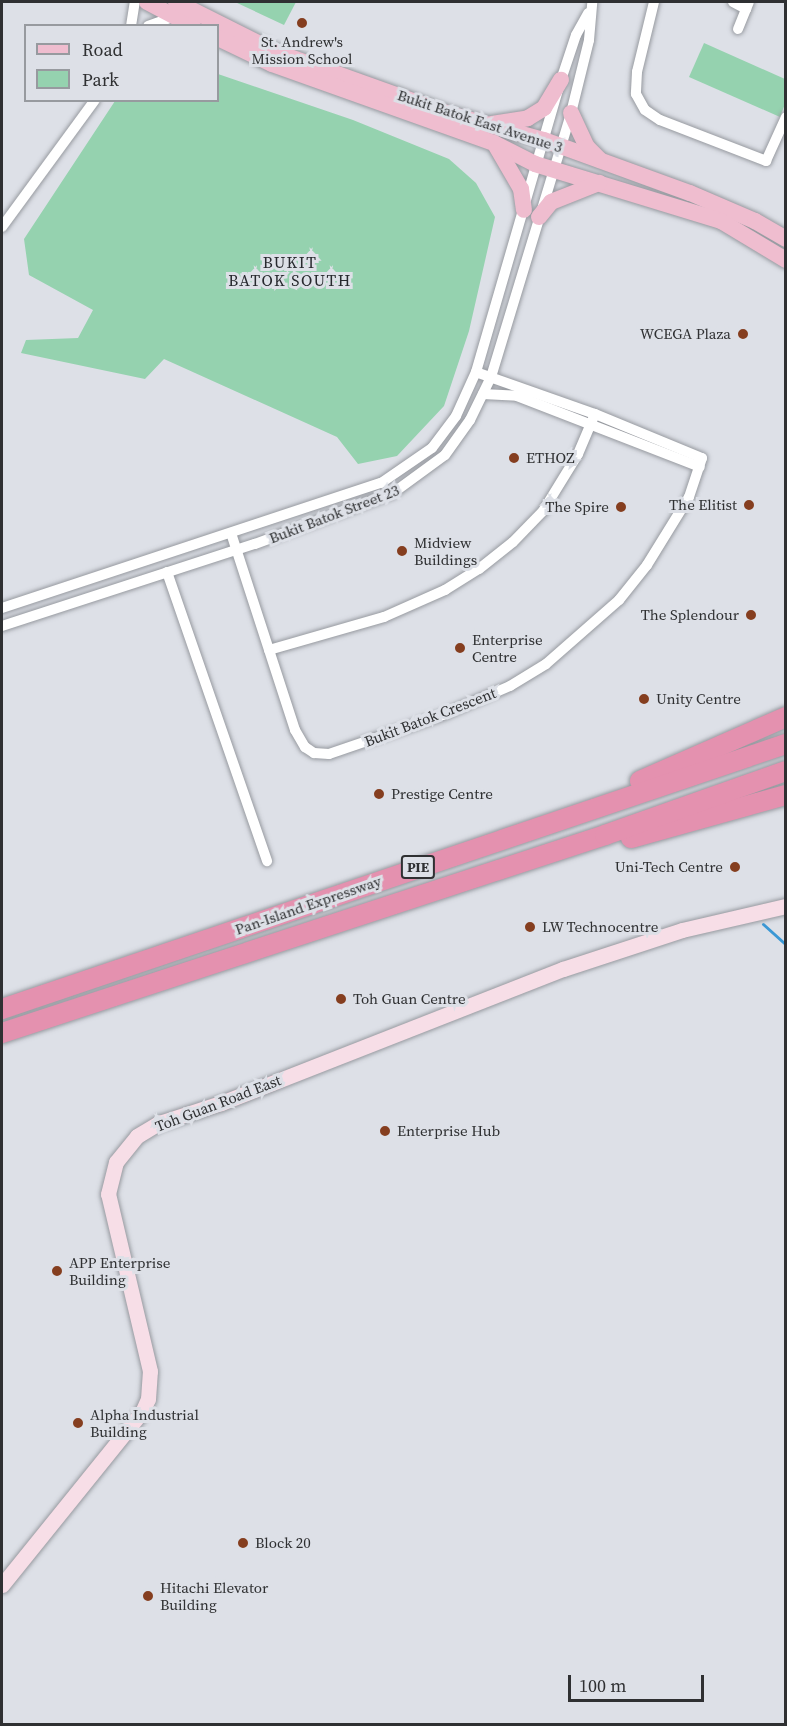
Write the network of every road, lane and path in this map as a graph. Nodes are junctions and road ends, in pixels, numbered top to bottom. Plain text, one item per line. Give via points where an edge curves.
1 (135, 2) edge
2 (147, 2) edge
3 (654, 2) edge
4 (733, 2) edge
5 (748, 5) edge
6 (591, 6) edge
7 (175, 9) edge
8 (131, 24) edge
9 (151, 24) edge
10 (191, 24) edge
11 (210, 24) edge
12 (219, 28) edge
13 (738, 29) dead end
14 (219, 38) edge
15 (561, 80) junction
16 (93, 102) edge
17 (572, 113) junction
18 (786, 117) edge
19 (482, 125) junction
20 (544, 140) junction
21 (494, 143) junction
22 (561, 146) junction
23 (535, 164) junction
24 (606, 165) junction
25 (553, 170) junction
26 (600, 183) junction
27 (532, 213) junction
28 (2, 227) edge
29 (786, 239) edge
30 (786, 260) edge
31 (476, 372) junction
32 (491, 377) junction
33 (483, 394) junction
34 (593, 418) junction
35 (231, 533) junction
36 (236, 550) junction
37 (167, 572) junction
38 (2, 608) edge
39 (2, 626) edge
40 (269, 650) junction
41 (786, 717) edge
42 (786, 744) edge
43 (786, 771) edge
44 (786, 795) edge
45 (590, 807) junction
46 (267, 861) dead end
47 (492, 873) junction
48 (786, 906) edge
49 (2, 1009) edge
50 (2, 1033) edge
51 (2, 1584) edge

1 - 8 street
2 - 7 main road, Bukit Batok East Avenue 3
3 - 18 street via 637,72 636,94 645,110 660,120 766,161
4 - 5 street
5 - 13 street
6 - 15 street, Bukit Batok Street 23 via 576,35
6 - 17 street, Bukit Batok Street 23 via 589,40
7 - 9 street
7 - 10 main road, Bukit Batok East Avenue 3
7 - 11 main road, Bukit Batok East Avenue 3
12 - 19 main road, Bukit Batok East Avenue 3
14 - 21 main road, Bukit Batok East Avenue 3 via 272,64
15 - 19 main road via 544,108 528,118
15 - 20 street, Bukit Batok Street 23
16 - 28 street
17 - 22 street, Bukit Batok Street 23
17 - 24 main road via 587,147
19 - 20 main road, Bukit Batok East Avenue 3
20 - 22 main road, Bukit Batok East Avenue 3
20 - 23 street, Bukit Batok Street 23
21 - 23 main road, Bukit Batok East Avenue 3
21 - 27 main road
22 - 24 main road, Bukit Batok East Avenue 3
22 - 25 street, Bukit Batok Street 23
23 - 25 main road, Bukit Batok East Avenue 3
23 - 27 street, Bukit Batok Street 23
24 - 29 main road, Bukit Batok East Avenue 3 via 718,204
25 - 26 main road, Bukit Batok East Avenue 3
25 - 27 street, Bukit Batok Street 23
26 - 27 main road via 551,201
26 - 30 main road, Bukit Batok East Avenue 3 via 721,221
27 - 31 street, Bukit Batok Street 23
27 - 32 street, Bukit Batok Street 23
31 - 32 street, Bukit Batok Crescent
31 - 35 street, Bukit Batok Street 23 via 448,428 423,456 399,474
32 - 33 street, Bukit Batok Street 23
32 - 34 street, Bukit Batok Crescent
33 - 34 street, Bukit Batok Crescent via 517,396
33 - 36 street, Bukit Batok Street 23 via 445,455 413,482 393,493
34 - 40 street via 562,483 543,510 513,542 471,575 384,617
34 - 40 street, Bukit Batok Crescent via 700,467 670,530 619,600 546,664 478,701 355,745 317,754 307,750 298,735
35 - 36 street, Bukit Batok Crescent
35 - 38 street, Bukit Batok Street 23
36 - 37 street, Bukit Batok Street 23
36 - 40 street, Bukit Batok Crescent
37 - 39 street, Bukit Batok Street 23
37 - 46 street
41 - 45 highway via 734,737
42 - 45 highway, Pan-Island Expressway / PIE
43 - 47 highway, Pan-Island Expressway / PIE
44 - 47 highway
45 - 49 highway, Pan-Island Expressway / PIE
47 - 50 highway, Pan-Island Expressway / PIE via 214,960
48 - 51 street, Toh Guan Road East via 682,930 563,969 221,1103 159,1123 137,1136 116,1162 108,1194 150,1371 148,1399

